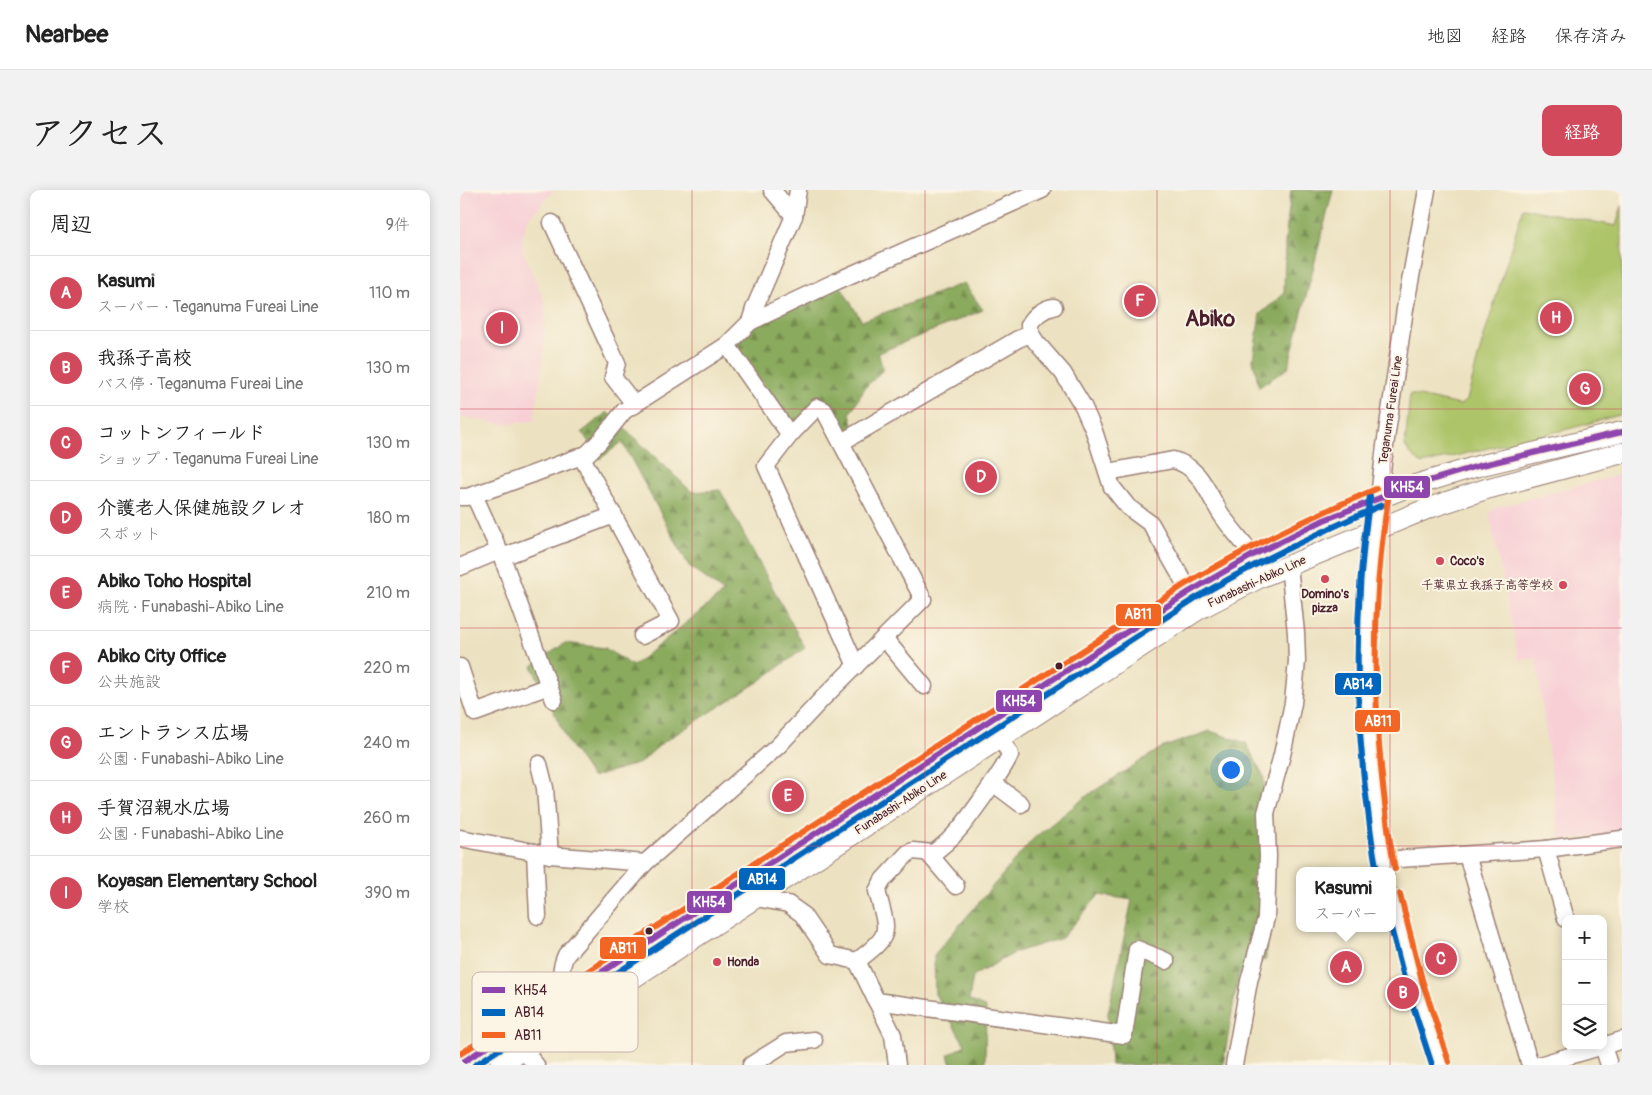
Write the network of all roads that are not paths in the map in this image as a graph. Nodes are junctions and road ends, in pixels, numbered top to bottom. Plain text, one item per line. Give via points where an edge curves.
1 (772, 190) edge
2 (798, 190) edge
3 (1042, 190) edge
4 (1427, 190) edge
5 (794, 216) junction
6 (552, 223) dead end
7 (1054, 307) dead end
8 (750, 322) junction
9 (1031, 334) junction
10 (727, 345) junction
11 (635, 405) junction
12 (1622, 432) edge
13 (790, 435) junction
14 (842, 442) junction
15 (1622, 453) edge
16 (581, 456) junction
17 (1108, 472) junction
18 (467, 496) edge
19 (1380, 497) junction
20 (614, 515) junction
21 (1373, 530) junction
22 (501, 554) junction
23 (1253, 555) junction
24 (1289, 565) junction
25 (460, 567) edge
26 (1189, 592) junction
27 (1200, 609) junction
28 (642, 636) dead end
29 (884, 638) junction
30 (856, 666) junction
31 (460, 667) edge
32 (924, 686) dead end
33 (988, 721) junction
34 (1000, 738) junction
35 (539, 764) dead end
36 (993, 783) junction
37 (1021, 804) dead end
38 (460, 838) edge
39 (1622, 839) edge
40 (1546, 849) junction
41 (928, 853) junction
42 (543, 854) junction
43 (1467, 855) junction
44 (645, 863) junction
45 (1385, 865) edge
46 (956, 886) dead end
47 (726, 892) junction
48 (756, 898) junction
49 (1396, 912) edge
50 (1565, 915) edge
51 (538, 916) dead end
52 (857, 961) junction
53 (1166, 961) dead end
54 (561, 972) edge
55 (603, 972) edge
56 (638, 975) edge
57 (876, 1001) junction
58 (814, 1040) dead end
59 (1622, 1040) edge
60 (1607, 1045) edge
61 (1590, 1050) edge
62 (1604, 1050) edge
63 (479, 1052) edge
64 (520, 1052) edge
65 (525, 1052) edge
66 (460, 1064) edge
67 (500, 1065) edge
68 (536, 1065) edge
69 (751, 1065) edge
70 (897, 1065) edge
71 (1234, 1065) edge
72 (1441, 1065) edge
73 (1530, 1065) edge
74 (1539, 1065) edge
75 (1609, 1065) edge

1 - 5 street
2 - 5 street
3 - 8 street
4 - 19 street, Teganuma Fureai Line via 1405,309
5 - 8 street
6 - 11 street via 617,363 613,377
7 - 9 street via 1033,318 1029,325
8 - 10 street
9 - 14 street
9 - 17 street via 1063,373 1083,406
10 - 11 street
10 - 13 street
11 - 16 street via 624,411 600,441
12 - 19 main road, Funabashi-Abiko Line via 1478,466
13 - 14 street via 817,407 824,410
13 - 30 street via 766,466
14 - 29 street via 923,599
15 - 21 main road, Funabashi-Abiko Line via 1486,489
16 - 18 street
16 - 20 street
17 - 23 street via 1173,460 1178,462 1197,474 1222,516
17 - 26 street via 1112,487 1120,498 1151,524
18 - 22 street
19 - 21 street, Teganuma Fureai Line
19 - 23 main road, Funabashi-Abiko Line
20 - 22 street
20 - 28 street via 671,621
21 - 24 main road, Funabashi-Abiko Line
21 - 45 street, Teganuma Fureai Line via 1366,664 1371,765
22 - 25 street
22 - 31 street via 551,693 475,713
23 - 26 main road, Funabashi-Abiko Line
24 - 27 main road, Funabashi-Abiko Line
24 - 71 street via 1297,661 1293,703 1266,813 1266,918 1249,981
26 - 27 street
26 - 33 main road, Funabashi-Abiko Line
27 - 34 main road, Funabashi-Abiko Line
29 - 30 street
29 - 32 street
30 - 44 street via 778,746
33 - 34 street
33 - 47 main road, Funabashi-Abiko Line
34 - 36 street via 1010,755
34 - 48 main road, Funabashi-Abiko Line
35 - 42 street via 545,788
36 - 37 street
36 - 41 street via 945,846
38 - 42 street
39 - 40 street
40 - 43 street
40 - 50 street
41 - 46 street
41 - 52 street via 908,853 883,880 877,891 885,934 881,942
42 - 44 street
42 - 51 street
43 - 45 street
43 - 73 street
44 - 54 street via 566,955
47 - 48 street
47 - 55 main road, Funabashi-Abiko Line
48 - 52 street via 788,904 802,914 830,955
48 - 56 main road, Funabashi-Abiko Line
49 - 72 street via 1414,982
52 - 57 street
53 - 57 street via 1137,949 1124,1035
57 - 70 street via 893,1035
58 - 69 street via 786,1043
59 - 60 street
61 - 74 street
62 - 75 street
63 - 66 main road, Funabashi-Abiko Line
64 - 67 main road, Funabashi-Abiko Line
65 - 68 street

